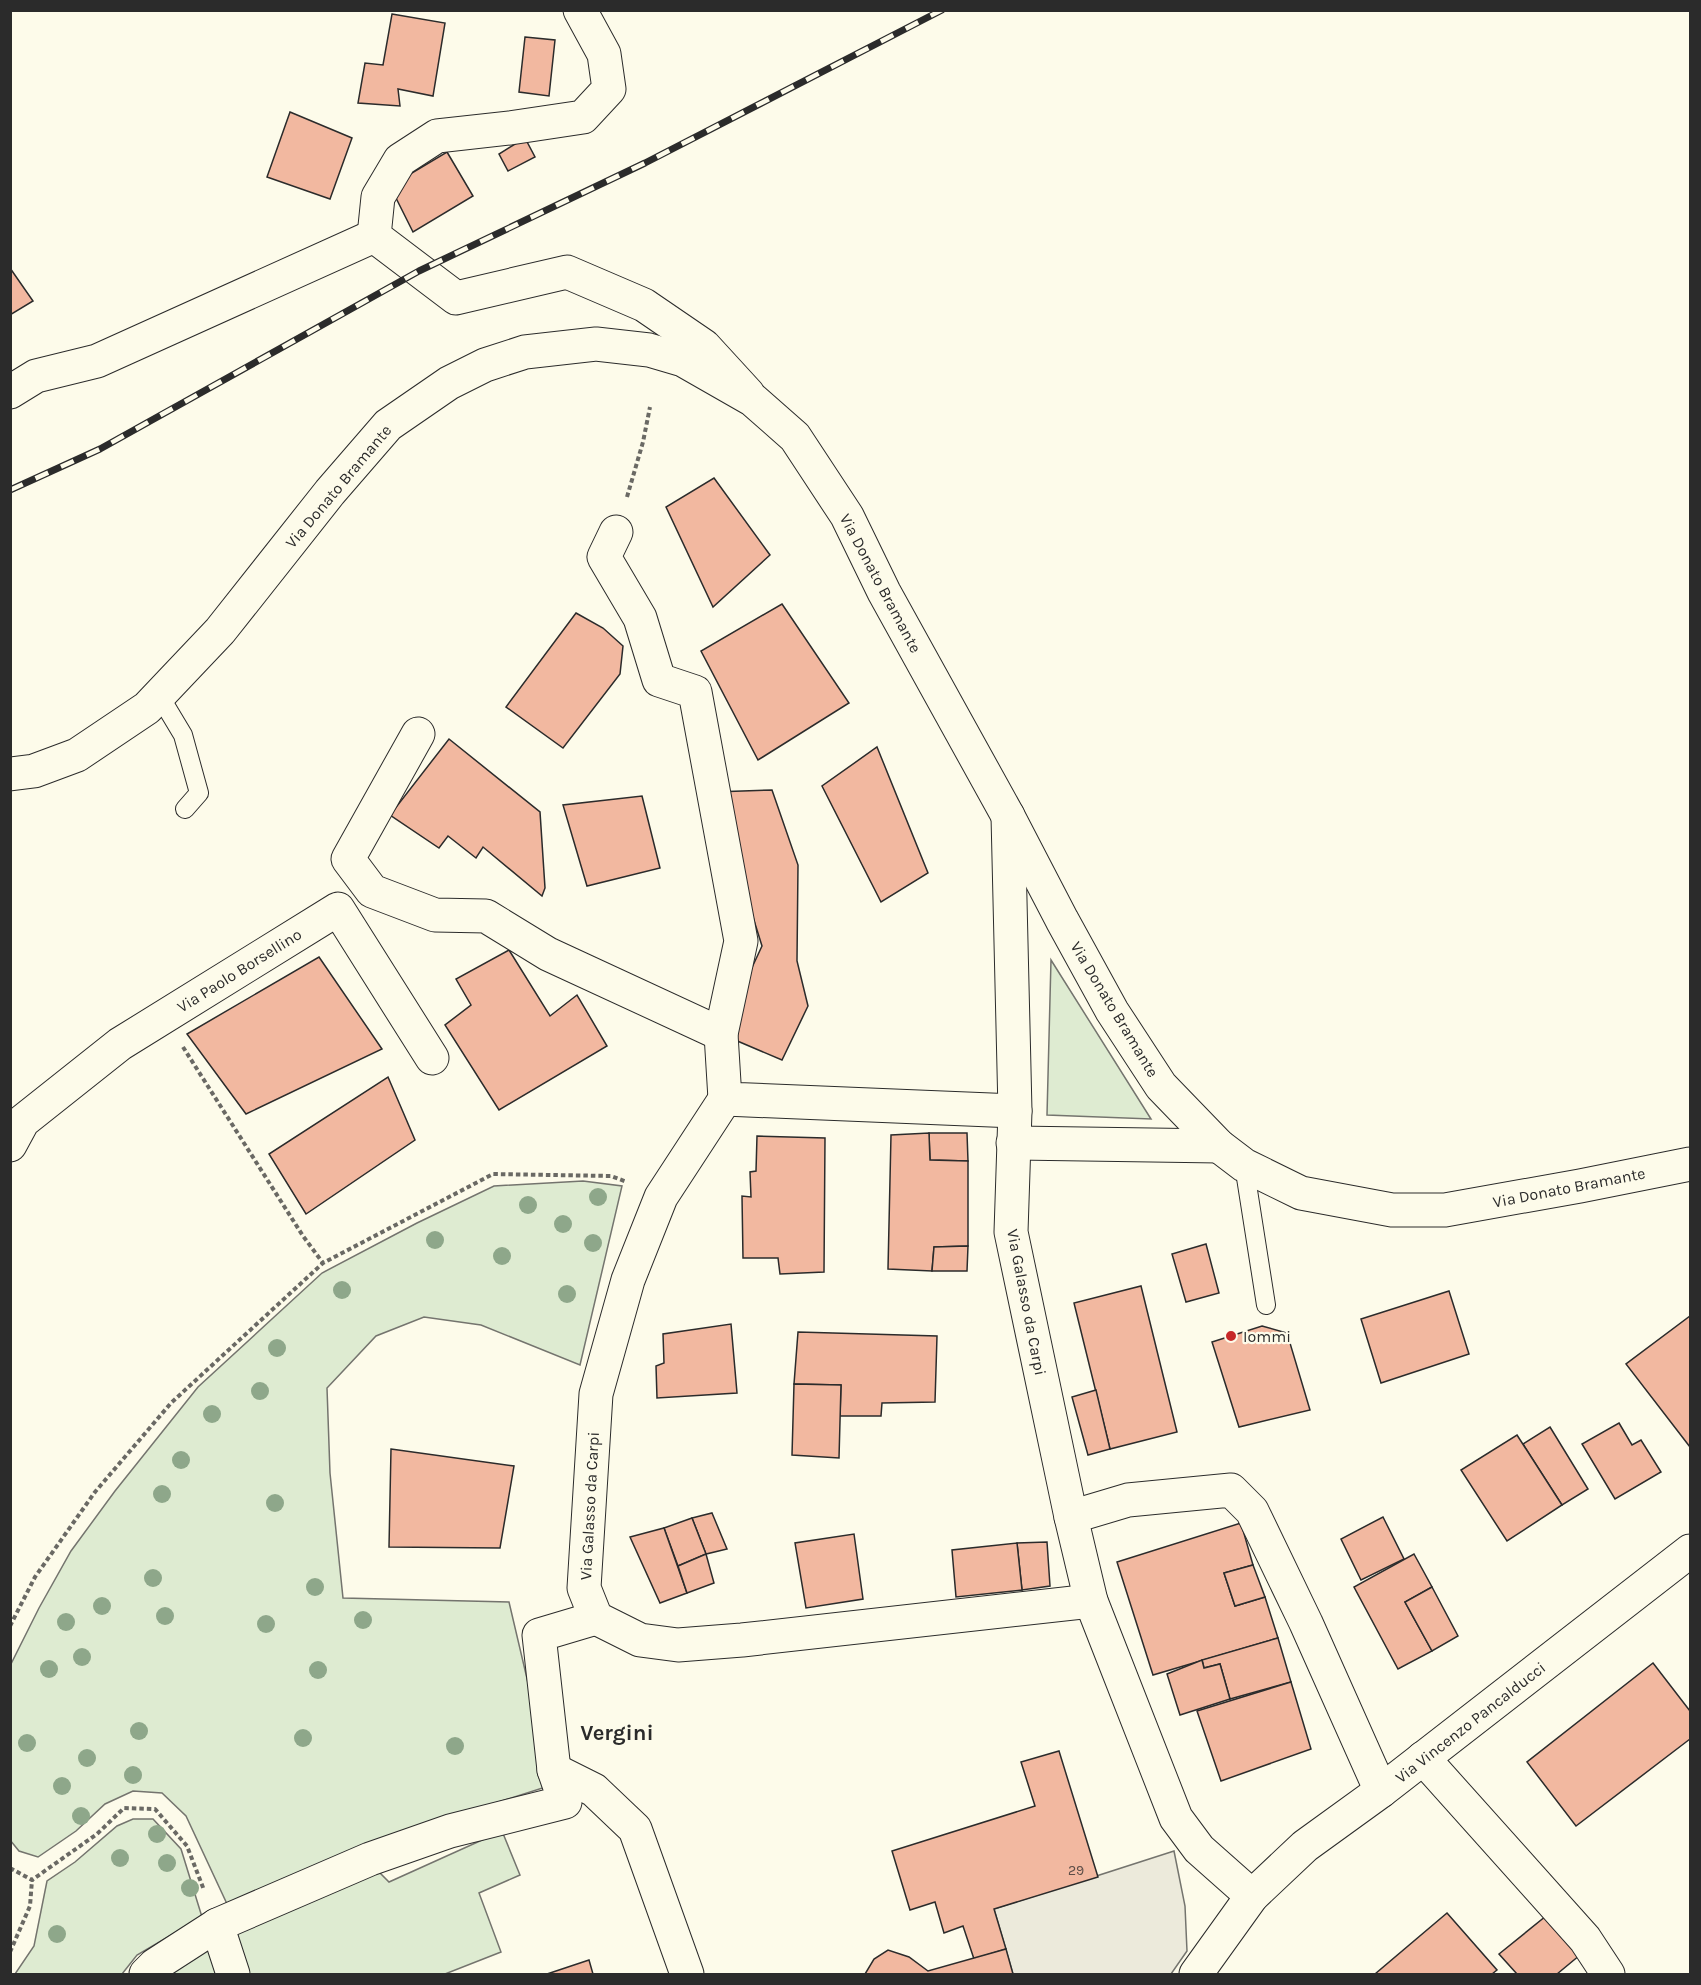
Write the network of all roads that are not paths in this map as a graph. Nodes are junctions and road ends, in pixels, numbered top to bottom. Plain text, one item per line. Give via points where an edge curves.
1 (580, 10) edge
2 (374, 236) junction
3 (10, 392) edge
4 (753, 400) junction
5 (616, 532) road end
6 (159, 695) junction
7 (418, 734) dead end
8 (10, 774) edge
9 (185, 809) dead end
10 (1008, 816) junction
11 (721, 1034) junction
12 (432, 1058) dead end
13 (725, 1099) junction
14 (1014, 1127) junction
15 (10, 1145) edge
16 (1232, 1156) junction
17 (1690, 1164) edge
18 (1266, 1305) dead end
19 (1071, 1517) junction
20 (1690, 1551) edge
21 (1091, 1601) junction
22 (596, 1618) junction
23 (1424, 1758) junction
24 (554, 1770) junction
25 (1381, 1791) junction
26 (1251, 1896) junction
27 (218, 1925) junction
28 (147, 1974) edge
29 (233, 1974) edge
30 (687, 1974) edge
31 (1196, 1974) edge
32 (1608, 1974) edge

1 - 2 street via 604,54 609,89 583,117 436,136 400,160 378,197
2 - 3 street via 97,361 36,376
2 - 4 street via 456,298 567,272 644,305 704,346
4 - 6 street, Via Donato Bramante via 683,360 650,350 597,344 525,352 485,365 449,383 388,424 220,632
4 - 10 street, Via Donato Bramante via 795,437 847,516 884,592
5 - 11 street via 604,557 640,618 659,680 695,692 741,941
6 - 8 street, Via Donato Bramante via 147,708 77,755 34,771
6 - 9 lane via 183,735 199,793
7 - 11 street via 348,859 372,891 435,915 486,916 548,954
10 - 14 street, Via Galasso da Carpi
10 - 16 street, Via Donato Bramante via 1112,1011 1161,1086
11 - 13 street
12 - 15 street, Via Paolo Borsellino via 338,909 120,1044 22,1121
13 - 14 street
13 - 22 street, Via Galasso da Carpi via 661,1197 628,1280 596,1394 584,1588
14 - 16 street
14 - 19 street, Via Galasso da Carpi via 1011,1232
16 - 17 street, Via Donato Bramante via 1301,1192 1392,1210 1445,1210
16 - 18 lane
19 - 21 street, Via Galasso da Carpi
19 - 25 street via 1128,1500 1231,1490 1252,1512
20 - 23 street, Via Vincenzo Pancalducci
21 - 22 street via 678,1645 640,1640
21 - 26 street, Via Galasso da Carpi via 1176,1818 1199,1849
22 - 24 street via 539,1635
23 - 25 street, Via Vincenzo Pancalducci
23 - 32 street via 1585,1939
24 - 27 street via 565,1803 450,1831 370,1858
24 - 30 street via 594,1790 635,1830
25 - 26 street, Via Vincenzo Pancalducci via 1305,1846
26 - 31 street, Via Vincenzo Pancalducci
27 - 28 street
27 - 29 street

